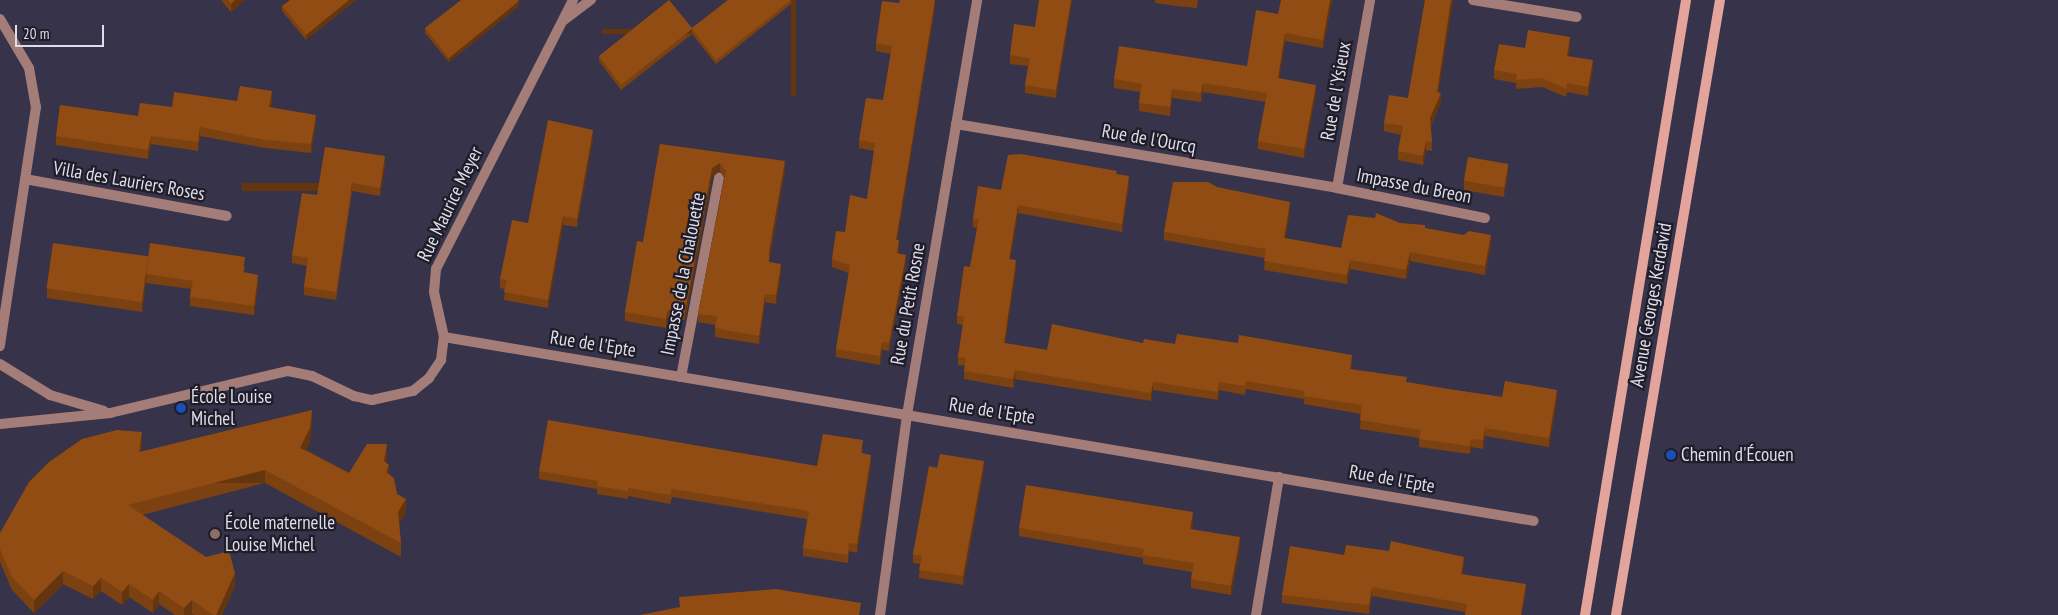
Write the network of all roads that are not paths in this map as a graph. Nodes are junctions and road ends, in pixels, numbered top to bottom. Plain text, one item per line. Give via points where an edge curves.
1 (573, 0) edge
2 (591, 0) edge
3 (976, 0) edge
4 (1370, 0) edge
5 (1473, 0) edge
6 (1686, 0) edge
7 (1720, 0) edge
8 (1577, 18) dead end
9 (0, 19) edge
10 (563, 21) junction
11 (956, 124) junction
12 (719, 178) edge
13 (25, 179) junction
14 (1337, 188) junction
15 (227, 216) dead end
16 (1485, 218) dead end
17 (444, 337) junction
18 (0, 346) edge
19 (0, 364) edge
20 (681, 377) junction
21 (110, 413) junction
22 (907, 415) junction
23 (0, 424) edge
24 (1279, 477) junction
25 (1534, 522) dead end
26 (880, 615) edge
27 (1256, 615) edge
28 (1585, 615) edge
29 (1616, 615) edge

1 - 10 street, Rue Maurice Meyer
2 - 10 street, Rue Maurice Meyer
3 - 11 street, Rue du Petit Rosne
4 - 14 street, Rue de l'Ysieux
5 - 8 street
6 - 28 main road, Avenue Georges Kerdavid
7 - 29 main road, Avenue Georges Kerdavid
9 - 13 street via 29,68 36,107
10 - 17 street, Rue Maurice Meyer via 436,269 434,292
11 - 14 street, Rue de l'Ourcq
11 - 22 street, Rue du Petit Rosne
12 - 20 street, Impasse de la Chalouette
13 - 15 street, Villa des Lauriers Roses
13 - 18 street
14 - 16 street, Impasse du Breon
17 - 20 street, Rue de l'Epte
17 - 21 street, Rue Maurice Meyer via 441,360 428,378 413,391 395,397 372,400 354,396 312,376 288,371
19 - 21 street, Rue Maurice Meyer via 50,395
20 - 22 street, Rue de l'Epte
21 - 23 street, Rue Maurice Meyer
22 - 24 street, Rue de l'Epte
22 - 26 street, Rue du Petit Rosne
24 - 25 street, Rue de l'Epte
24 - 27 street

